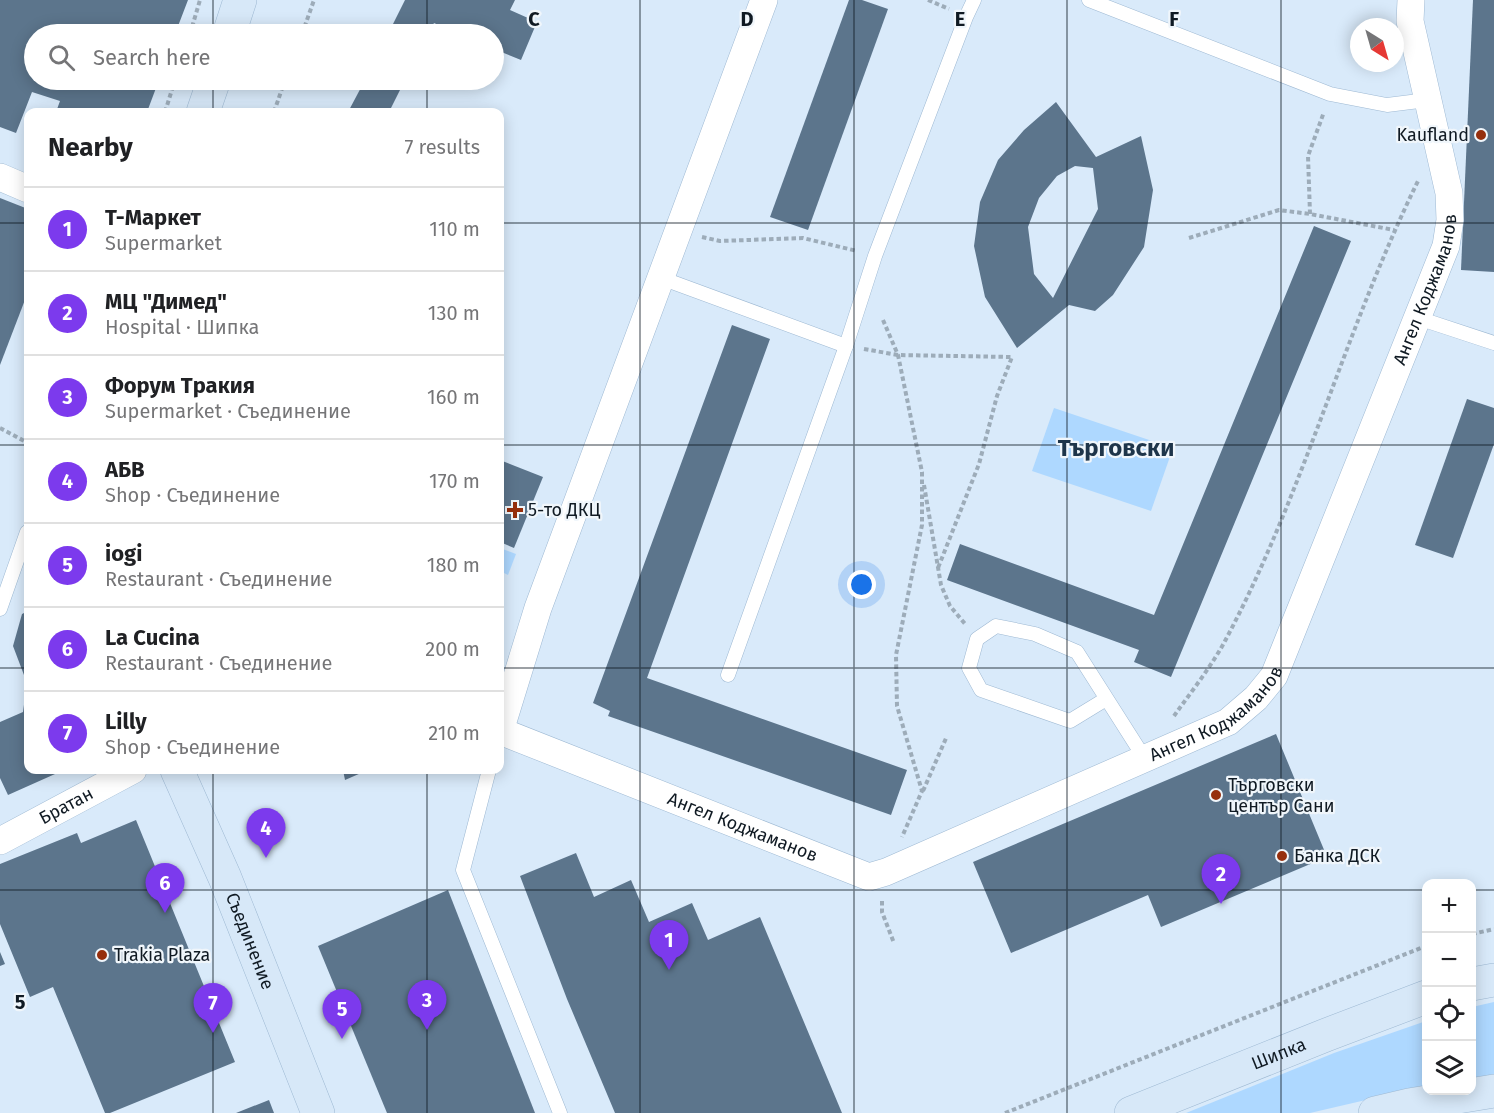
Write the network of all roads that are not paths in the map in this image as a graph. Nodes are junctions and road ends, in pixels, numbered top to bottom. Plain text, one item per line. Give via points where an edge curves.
1 (240, 0) edge
2 (764, 0) edge
3 (974, 0) edge
4 (1089, 0) edge
5 (1411, 0) edge
6 (232, 24) edge
7 (211, 90) edge
8 (1427, 100) junction
9 (204, 108) edge
10 (0, 177) edge
11 (24, 187) edge
12 (661, 278) junction
13 (1418, 318) junction
14 (1494, 343) edge
15 (846, 346) junction
16 (24, 541) edge
17 (0, 609) edge
18 (728, 675) dead end
19 (1106, 699) junction
20 (504, 718) edge
21 (504, 733) edge
22 (1145, 759) junction
23 (126, 774) edge
24 (179, 774) edge
25 (488, 774) edge
26 (0, 841) edge
27 (1494, 980) edge
28 (1476, 983) edge
29 (1422, 999) edge
30 (1494, 1091) edge
31 (318, 1113) edge
32 (560, 1113) edge
33 (1131, 1113) edge
34 (1375, 1113) edge

1 - 6 main road
2 - 12 street
3 - 15 lane via 875,256
4 - 8 lane via 1330,94 1387,105
5 - 8 street, Ангел Коджаманов via 1410,21
7 - 9 main road
8 - 13 street, Ангел Коджаманов via 1449,193 1450,220 1446,246
10 - 11 street
12 - 15 lane
12 - 20 street via 538,608
13 - 14 lane
13 - 22 street, Ангел Коджаманов via 1274,676 1228,723
15 - 18 lane
16 - 17 lane
19 - 19 lane via 1077,652 1035,634 996,626 977,639 969,668 981,690 1070,721
19 - 22 lane
21 - 22 street, Ангел Коджаманов via 869,877
23 - 26 street, Братан
24 - 31 main road, Съединение via 225,878
25 - 32 lane via 463,870
27 - 28 main road
29 - 33 main road, Шипка
30 - 34 main road

